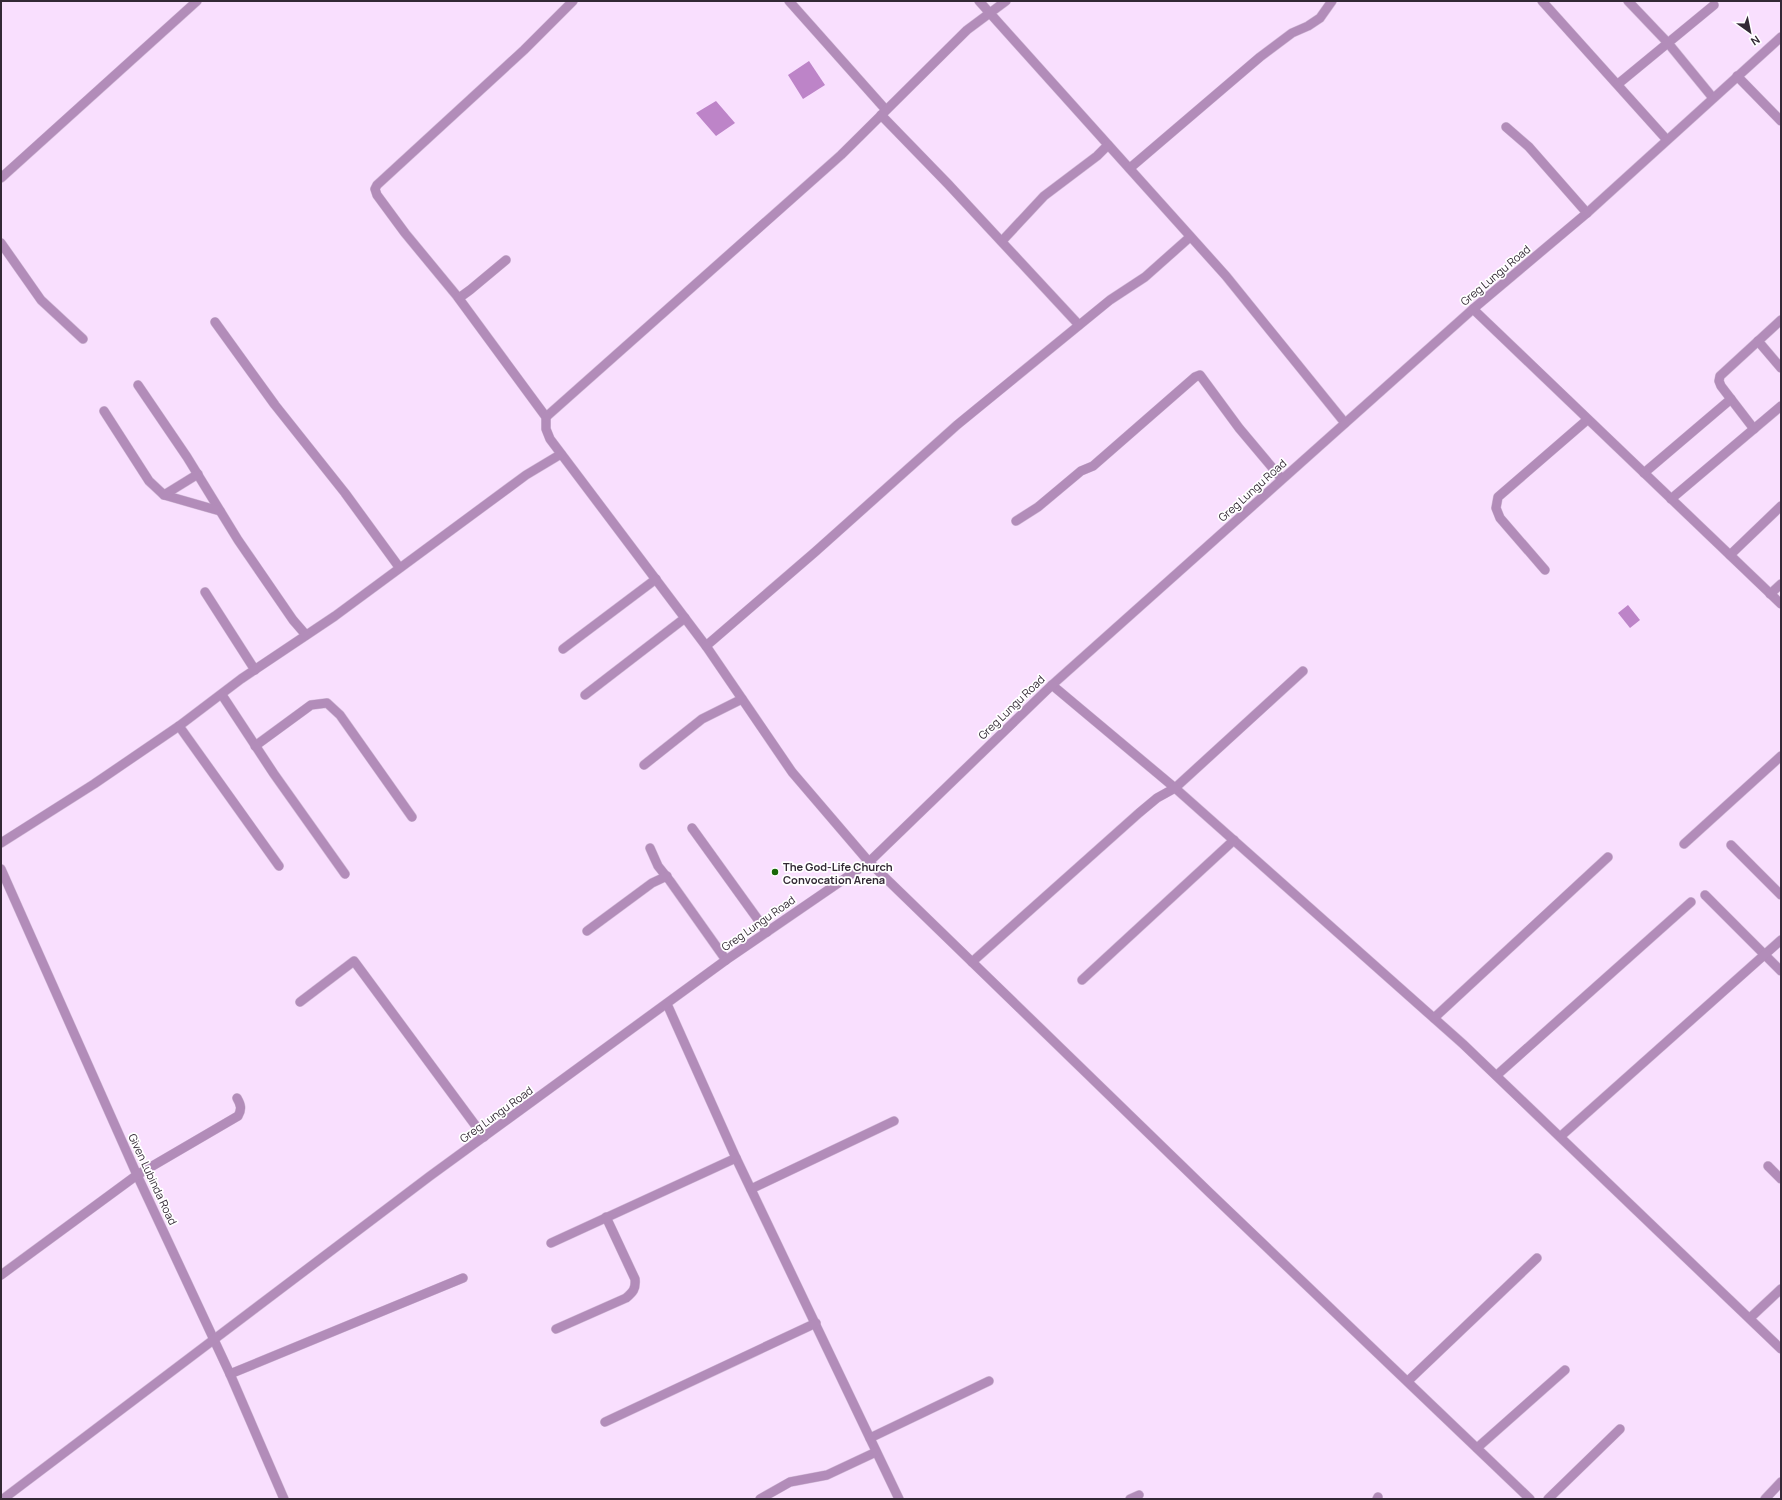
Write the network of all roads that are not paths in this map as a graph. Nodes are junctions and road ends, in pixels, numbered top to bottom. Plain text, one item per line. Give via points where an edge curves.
1 (197, 1) edge
2 (573, 1) edge
3 (789, 1) edge
4 (979, 1) edge
5 (1006, 1) edge
6 (1332, 1) edge
7 (1542, 1) edge
8 (1628, 1) edge
9 (1714, 5) dead end
10 (991, 14) junction
11 (1781, 37) edge
12 (1668, 43) junction
13 (1737, 76) junction
14 (1618, 84) junction
15 (1713, 98) junction
16 (884, 112) junction
17 (1781, 121) edge
18 (1506, 127) dead end
19 (1667, 140) junction
20 (1108, 145) junction
21 (1130, 168) junction
22 (1, 178) edge
23 (1587, 213) junction
24 (1190, 237) junction
25 (1002, 241) junction
26 (1, 243) edge
27 (506, 260) dead end
28 (459, 298) junction
29 (1473, 309) junction
30 (1781, 320) edge
31 (215, 322) dead end
32 (1079, 325) junction
33 (83, 339) dead end
34 (1758, 341) junction
35 (1781, 368) edge
36 (138, 385) dead end
37 (1731, 399) junction
38 (1781, 406) edge
39 (104, 411) dead end
40 (546, 417) junction
41 (1588, 420) junction
42 (1345, 423) junction
43 (1754, 430) junction
44 (561, 454) junction
45 (1644, 473) junction
46 (198, 474) junction
47 (1281, 478) junction
48 (164, 495) junction
49 (1671, 499) junction
50 (1781, 506) edge
51 (220, 511) junction
52 (1016, 521) dead end
53 (1730, 555) junction
54 (399, 567) junction
55 (1545, 570) dead end
56 (656, 579) junction
57 (1781, 584) edge
58 (205, 592) dead end
59 (1770, 594) junction
60 (1781, 604) edge
61 (685, 618) junction
62 (306, 635) junction
63 (706, 646) junction
64 (563, 649) dead end
65 (255, 670) junction
66 (1303, 671) dead end
67 (1052, 685) junction
68 (222, 695) junction
69 (585, 695) dead end
70 (742, 699) junction
71 (179, 726) junction
72 (255, 746) junction
73 (1781, 756) edge
74 (644, 765) dead end
75 (1175, 788) junction
76 (412, 817) dead end
77 (692, 828) dead end
78 (1234, 840) junction
79 (1, 843) edge
80 (1684, 844) dead end
81 (1731, 845) dead end
82 (650, 848) dead end
83 (1608, 857) dead end
84 (869, 862) junction
85 (279, 866) dead end
86 (1, 869) edge
87 (345, 874) dead end
88 (667, 876) junction
89 (1705, 895) dead end
90 (1781, 895) edge
91 (1691, 902) dead end
92 (587, 931) dead end
93 (767, 932) junction
94 (1781, 940) edge
95 (1764, 954) junction
96 (726, 960) junction
97 (972, 962) junction
98 (1781, 971) edge
99 (1082, 980) dead end
100 (300, 1002) dead end
101 (667, 1004) junction
102 (1434, 1018) junction
103 (1497, 1075) junction
104 (237, 1098) dead end
105 (894, 1121) dead end
106 (1561, 1136) junction
107 (484, 1137) junction
108 (736, 1158) junction
109 (1768, 1166) dead end
110 (137, 1175) junction
111 (1781, 1179) edge
112 (751, 1189) junction
113 (606, 1217) junction
114 (550, 1243) dead end
115 (1537, 1258) dead end
116 (1, 1275) edge
117 (464, 1278) dead end
118 (1781, 1289) edge
119 (1750, 1318) junction
120 (816, 1323) junction
121 (556, 1329) dead end
122 (214, 1339) junction
123 (1781, 1349) edge
124 (1565, 1370) dead end
125 (230, 1374) junction
126 (989, 1381) dead end
127 (1408, 1381) junction
128 (605, 1422) dead end
129 (1620, 1429) dead end
130 (870, 1438) junction
131 (1477, 1448) junction
132 (876, 1452) junction
133 (1781, 1482) edge
134 (1139, 1495) dead end
135 (1769, 1498) edge
136 (3, 1499) edge
137 (284, 1499) edge
138 (760, 1499) edge
139 (899, 1499) edge
140 (1130, 1499) edge
141 (1530, 1499) edge
142 (1548, 1499) edge

1 - 22 street
2 - 28 street via 524,50 377,185 375,190 405,233
3 - 16 street
4 - 10 street
5 - 10 street
6 - 21 street via 1320,18 1292,33 1260,57
7 - 14 street
8 - 12 street
9 - 12 street
10 - 16 street via 967,30
10 - 20 street
11 - 13 street, Greg Lungu Road
12 - 14 street
12 - 15 street
13 - 15 street, Greg Lungu Road
13 - 17 street
14 - 19 street
15 - 19 street, Greg Lungu Road
16 - 25 street
16 - 40 street via 841,155
18 - 23 street via 1529,147
19 - 23 street, Greg Lungu Road
20 - 21 street
20 - 25 street via 1098,156 1044,196
21 - 24 street
23 - 29 street, Greg Lungu Road
24 - 32 street via 1145,277 1119,293
24 - 42 street via 1226,276
25 - 32 street
26 - 33 street via 41,300
27 - 28 street
28 - 40 street
29 - 41 street
29 - 42 street, Greg Lungu Road
30 - 34 street
31 - 54 street
32 - 63 street via 957,425
34 - 35 street
34 - 37 street via 1720,376 1721,386
36 - 46 street
37 - 43 street
37 - 45 street
38 - 43 street
39 - 48 street via 149,481
40 - 44 street via 546,429
41 - 45 street
41 - 55 street via 1498,497 1496,508 1500,518
42 - 47 street, Greg Lungu Road
43 - 49 street
44 - 54 street via 526,475
44 - 56 street
45 - 49 street
46 - 48 street
46 - 51 street
47 - 52 street via 1239,428 1200,375 1093,466 1081,471 1038,507
47 - 67 street, Greg Lungu Road
48 - 51 street
49 - 53 street
50 - 53 street
51 - 62 street via 293,620
53 - 59 street
54 - 62 street
56 - 61 street
56 - 64 street
57 - 59 street
58 - 65 street
59 - 60 street
61 - 63 street
61 - 69 street
62 - 65 street
63 - 70 street
65 - 68 street
66 - 75 street
67 - 75 street
67 - 84 street, Greg Lungu Road
68 - 71 street
68 - 72 street
70 - 74 street via 702,719
70 - 84 street via 792,772
71 - 79 street
71 - 85 street
72 - 76 street via 311,705 326,703 340,715
72 - 87 street
73 - 80 street
75 - 78 street
75 - 97 street via 1157,798 1139,813
77 - 93 street
78 - 99 street
78 - 102 street
81 - 90 street
82 - 88 street via 655,861
83 - 102 street
84 - 93 street, Greg Lungu Road
84 - 97 street
86 - 110 street, Given Lubinda Road
88 - 92 street via 652,883
88 - 96 street
89 - 95 street
91 - 103 street
93 - 96 street, Greg Lungu Road
94 - 95 street
95 - 98 street
95 - 106 street
96 - 101 street, Greg Lungu Road
97 - 127 street
100 - 107 street via 354,961
101 - 107 street, Greg Lungu Road
101 - 108 street
102 - 103 street
103 - 106 street
104 - 110 street via 241,1105 238,1116
105 - 112 street
106 - 119 street
107 - 122 street, Greg Lungu Road
108 - 112 street
108 - 113 street
109 - 111 street
110 - 116 street
110 - 122 street, Given Lubinda Road
112 - 120 street
113 - 114 street
113 - 121 street via 635,1279 634,1292
115 - 127 street
117 - 125 street
118 - 119 street
119 - 123 street
120 - 128 street
120 - 130 street
122 - 125 street, Given Lubinda Road
122 - 136 street, Greg Lungu Road
124 - 131 street
125 - 137 street, Given Lubinda Road
126 - 130 street
127 - 131 street
129 - 142 street
130 - 132 street
131 - 141 street
132 - 138 street via 827,1475 790,1482
132 - 139 street
133 - 135 street
134 - 140 street

